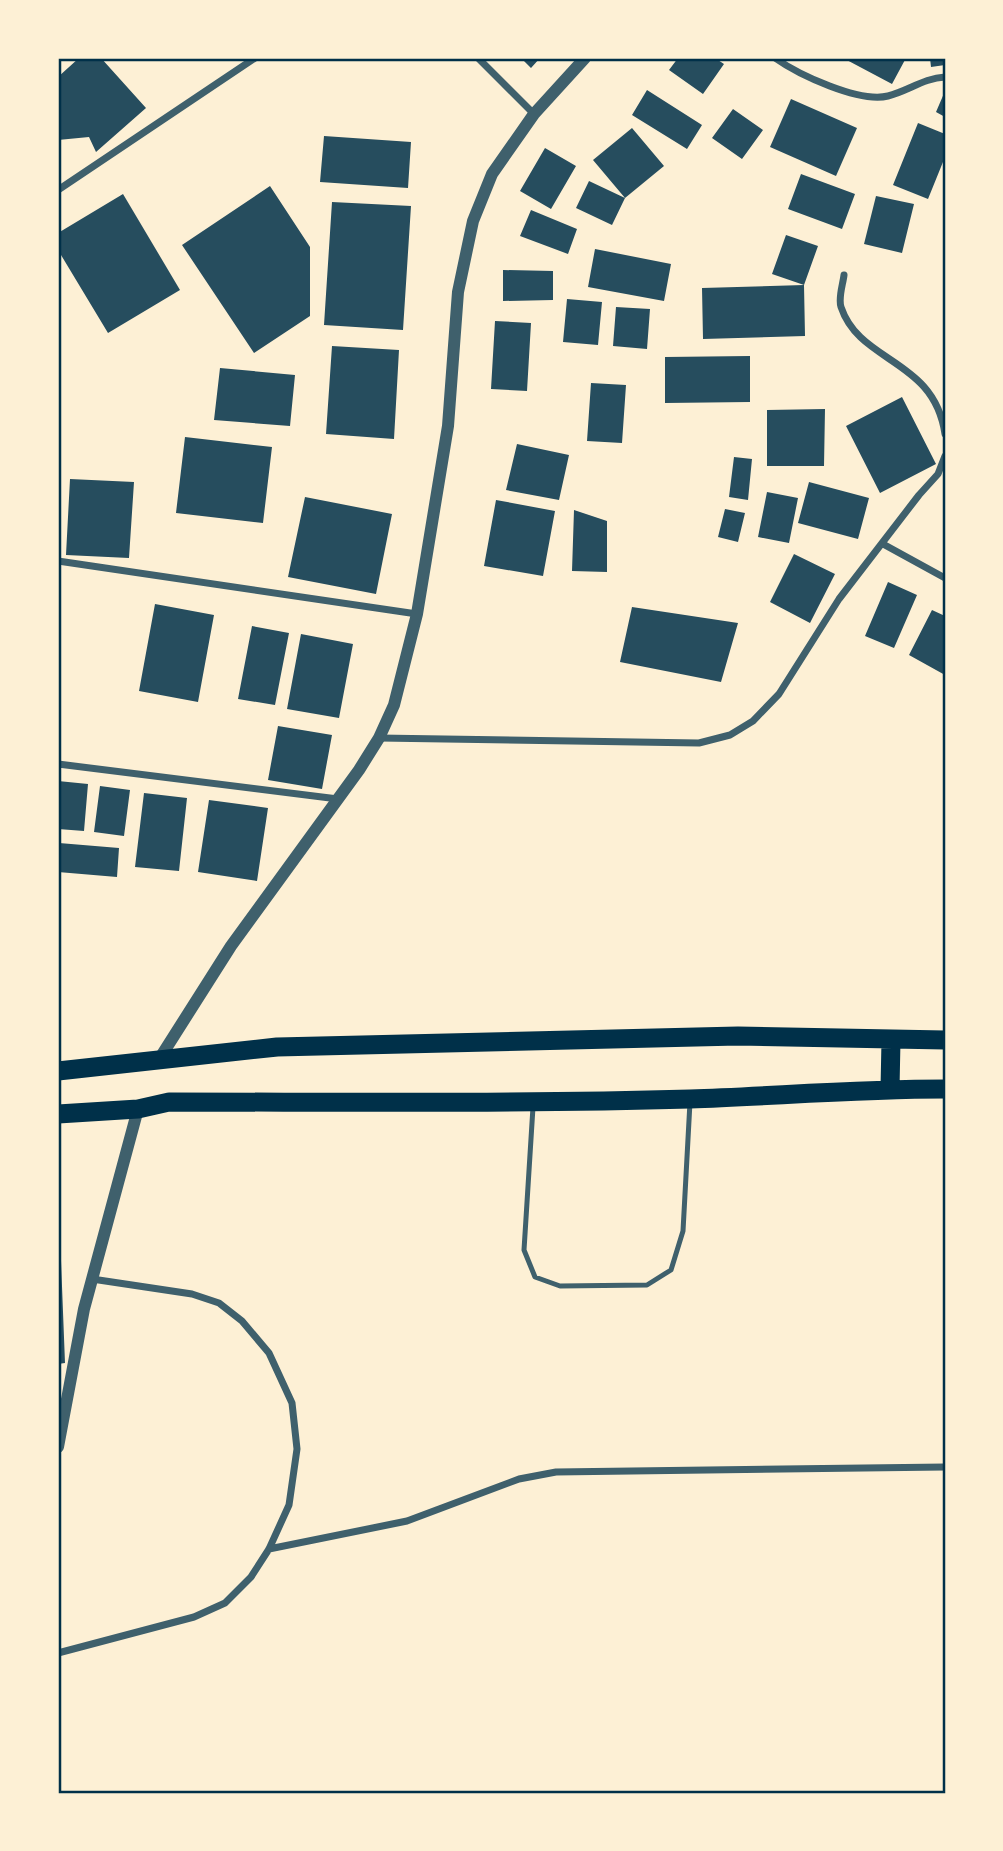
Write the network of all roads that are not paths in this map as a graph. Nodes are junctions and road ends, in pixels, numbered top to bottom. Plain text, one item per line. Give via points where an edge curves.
1 (255, 58) edge
2 (478, 58) edge
3 (585, 58) edge
4 (775, 58) edge
5 (945, 77) edge
6 (534, 114) junction
7 (58, 190) edge
8 (844, 275) dead end
9 (945, 434) edge
10 (945, 456) edge
11 (883, 544) junction
12 (58, 561) edge
13 (945, 578) edge
14 (417, 614) junction
15 (379, 738) junction
16 (58, 764) edge
17 (338, 799) junction
18 (891, 1040) junction
19 (945, 1040) edge
20 (158, 1062) junction
21 (58, 1071) edge
22 (890, 1089) junction
23 (945, 1089) edge
24 (691, 1099) junction
25 (533, 1102) junction
26 (138, 1109) junction
27 (58, 1114) edge
28 (92, 1279) junction
29 (58, 1447) edge
30 (945, 1467) edge
31 (269, 1549) junction
32 (58, 1653) edge

1 - 7 street
2 - 6 street
3 - 6 street
4 - 5 street via 806,76 862,96 887,96
6 - 14 street via 492,174 473,221 457,292 447,426
8 - 9 street via 840,305 853,330 915,376 938,409
10 - 11 street via 938,474
11 - 13 street
11 - 15 street via 839,599 779,694 753,721 730,735 699,743
12 - 14 street
14 - 15 street via 394,705
15 - 17 street
16 - 17 street
17 - 20 street via 231,946
18 - 19 highway
18 - 20 highway via 738,1036 277,1047
18 - 22 highway
20 - 21 highway
22 - 23 highway
22 - 24 highway
24 - 25 highway
24 - 25 lane via 683,1231 671,1270 647,1284 572,1286 535,1277 524,1250
25 - 26 highway via 169,1102
26 - 27 highway
26 - 28 street
28 - 29 street
28 - 31 street via 192,1294 219,1303 242,1321 269,1353 292,1403 297,1449 289,1505
30 - 31 street via 556,1472 519,1479 407,1521
31 - 32 street via 251,1577 225,1603 194,1617

